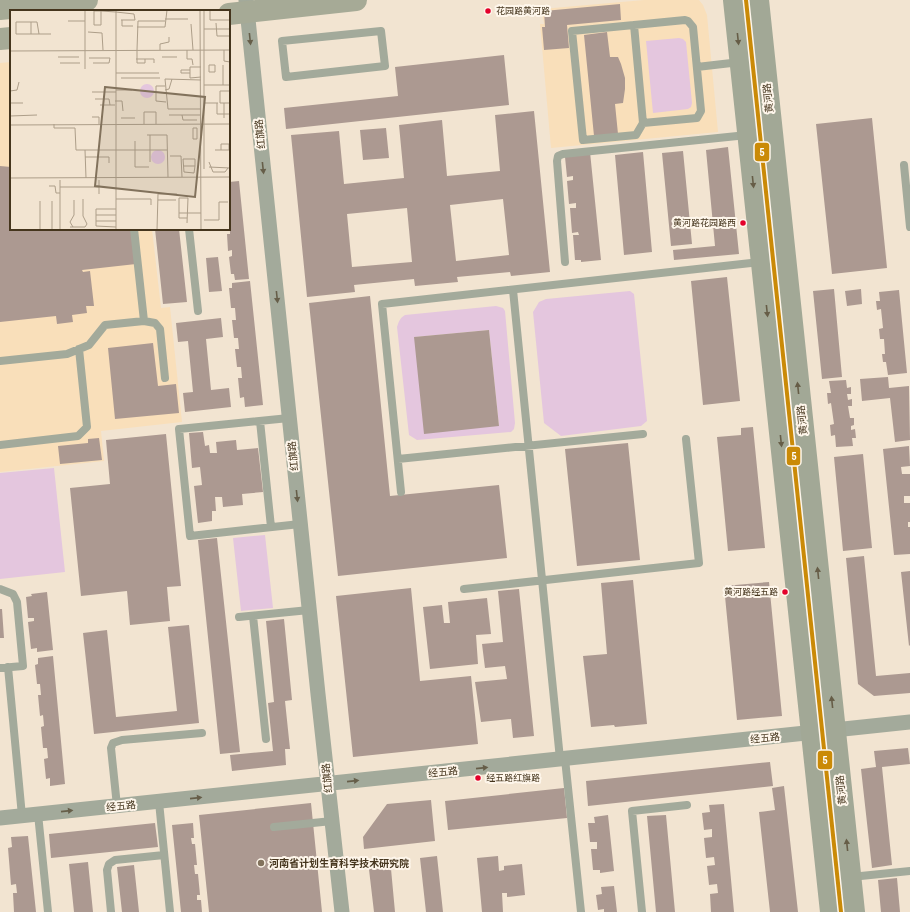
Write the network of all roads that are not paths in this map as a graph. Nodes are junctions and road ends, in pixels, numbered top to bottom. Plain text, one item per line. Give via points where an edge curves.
1 (87, 0) edge
2 (356, 0) edge
3 (734, 0) edge
4 (758, 0) edge
5 (49, 2) edge
6 (0, 9) edge
7 (241, 9) edge
8 (634, 25) junction
9 (10, 38) edge
10 (0, 39) edge
11 (741, 62) junction
12 (697, 68) junction
13 (286, 77) joint
14 (643, 123) junction
15 (748, 135) junction
16 (904, 165) dead end
17 (910, 228) edge
18 (134, 230) edge
19 (189, 230) edge
20 (565, 262) dead end
21 (762, 262) junction
22 (513, 290) junction
23 (198, 311) dead end
24 (144, 321) junction
25 (79, 349) junction
26 (0, 362) edge
27 (165, 378) dead end
28 (289, 418) junction
29 (260, 421) junction
30 (643, 434) dead end
31 (686, 439) dead end
32 (0, 445) edge
33 (528, 446) junction
34 (398, 460) junction
35 (401, 492) dead end
36 (300, 524) junction
37 (271, 527) junction
38 (542, 580) junction
39 (0, 589) edge
40 (464, 589) dead end
41 (309, 610) junction
42 (253, 616) junction
43 (239, 617) dead end
44 (4, 668) edge
45 (910, 722) edge
46 (835, 730) junction
47 (202, 733) dead end
48 (812, 733) junction
49 (266, 740) dead end
50 (563, 759) junction
51 (327, 784) junction
52 (159, 802) junction
53 (686, 805) dead end
54 (117, 806) junction
55 (38, 814) junction
56 (22, 816) junction
57 (0, 818) edge
58 (332, 821) junction
59 (274, 827) dead end
60 (164, 855) junction
61 (910, 871) edge
62 (851, 877) junction
63 (48, 912) edge
64 (111, 912) edge
65 (170, 912) edge
66 (342, 912) edge
67 (581, 912) edge
68 (642, 912) edge
69 (831, 912) edge
70 (854, 912) edge

1 - 5 main road
2 - 7 main road
3 -> 11 main road
46 -> 4 main road, 黄河路
5 - 6 main road
7 -> 28 street, 红旗路
8 - 12 lane via 688,21 693,26
8 - 14 lane
8 - 14 lane via 572,31 583,140 636,135
9 - 10 main road
11 - 12 lane
11 - 15 main road
12 - 14 lane via 701,111 697,118
13 - 13 lane via 282,41 381,31 385,66
15 - 20 lane via 558,156
15 -> 21 main road
16 - 17 lane
18 - 24 lane
19 - 23 lane
21 - 22 lane
21 -> 48 main road
22 - 33 lane
22 - 34 lane via 382,304
24 - 25 lane via 105,325 88,345
24 - 27 lane via 155,323 160,330
25 - 26 lane via 67,354
25 - 32 lane via 87,427 78,436
28 - 29 lane
28 -> 36 street, 红旗路
29 - 37 lane
29 - 37 lane via 179,429 189,528 190,536
30 - 33 lane
31 - 38 lane via 700,563
33 - 34 lane
33 - 38 lane
34 - 35 lane
36 - 37 lane
36 - 41 street, 红旗路
38 - 40 lane
38 - 50 lane
39 - 44 lane via 13,594 17,602 23,666
41 - 42 lane
41 - 51 street, 红旗路
42 - 43 lane
42 - 49 lane
44 - 56 lane
45 - 46 street, 经五路
46 - 48 street, 经五路
62 -> 46 main road, 黄河路
47 - 54 lane via 113,743 110,748
48 - 50 street, 经五路
48 - 69 main road
51 -> 50 street, 经五路
50 - 67 lane
52 -> 51 street, 经五路
51 - 58 street, 红旗路
52 - 54 street, 经五路
52 - 60 lane
53 - 68 lane via 632,811
55 -> 54 street, 经五路
55 - 56 street, 经五路
55 - 63 lane
56 - 57 street, 经五路
58 - 59 lane
58 - 66 street, 红旗路
60 - 64 lane via 115,860 108,864
60 - 65 lane
61 - 62 lane
62 - 70 main road, 黄河路

